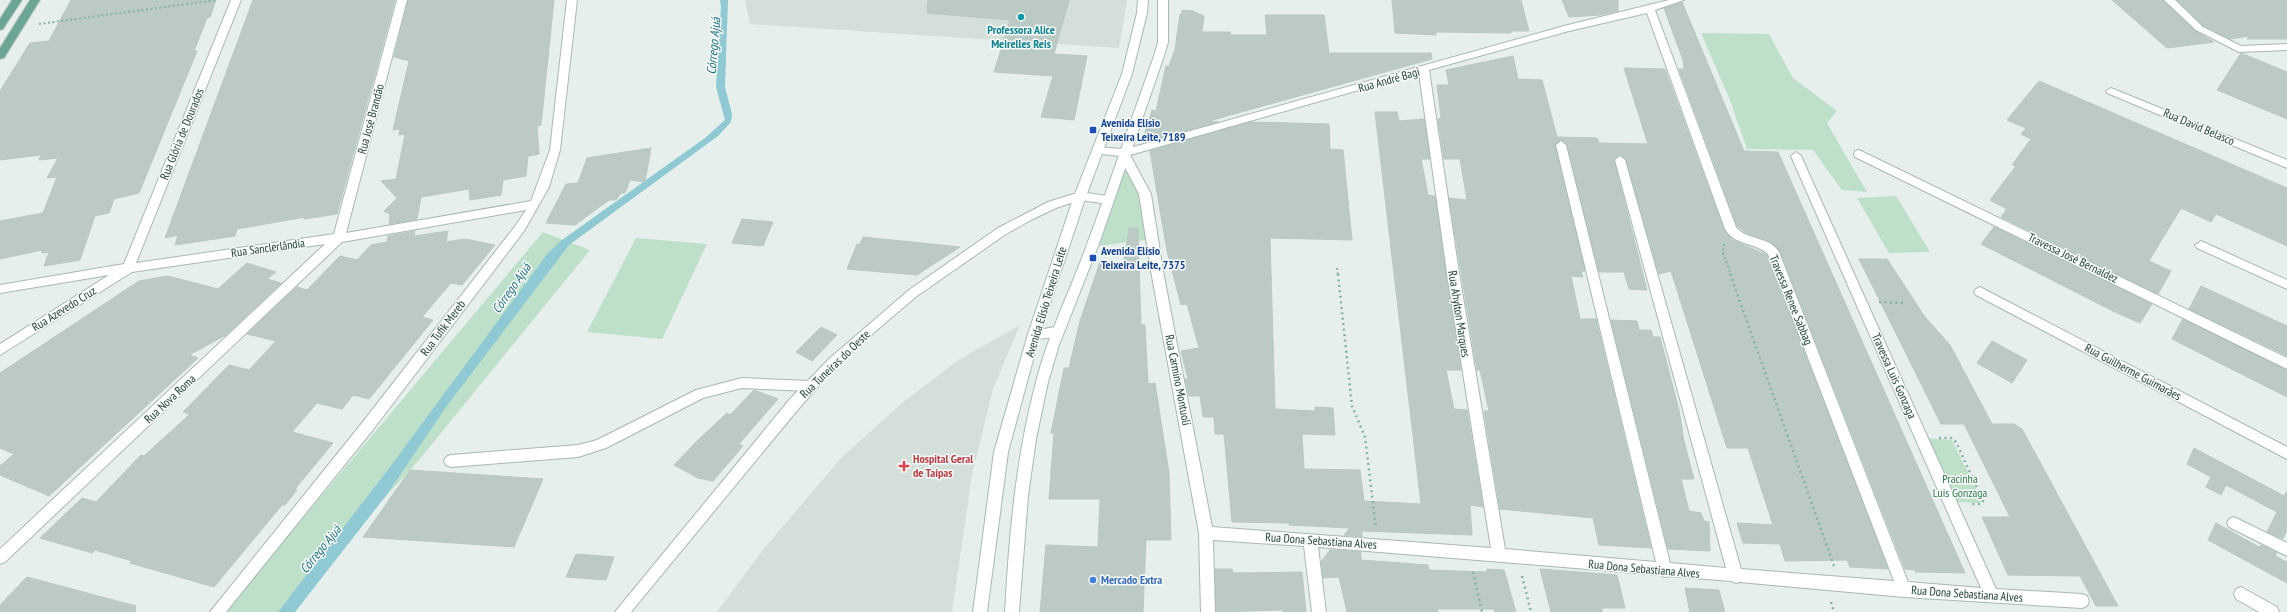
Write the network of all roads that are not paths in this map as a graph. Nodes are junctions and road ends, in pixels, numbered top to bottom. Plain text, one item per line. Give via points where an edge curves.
1 (17, 0) edge
2 (35, 0) edge
3 (236, 0) edge
4 (402, 0) edge
5 (572, 0) edge
6 (1143, 0) edge
7 (1163, 0) edge
8 (1679, 0) edge
9 (2169, 0) edge
10 (1650, 9) junction
11 (0, 28) edge
12 (2287, 47) edge
13 (0, 56) edge
14 (1424, 70) junction
15 (2111, 91) dead end
16 (1561, 145) dead end
17 (1098, 150) junction
18 (1123, 153) junction
19 (1859, 154) dead end
20 (1796, 156) dead end
21 (1620, 160) dead end
22 (2287, 164) edge
23 (1080, 196) junction
24 (1108, 200) junction
25 (535, 204) junction
26 (339, 238) junction
27 (2201, 245) dead end
28 (128, 269) junction
29 (2287, 285) edge
30 (0, 289) edge
31 (1980, 292) dead end
32 (1056, 332) junction
33 (1034, 334) junction
34 (0, 350) edge
35 (2287, 364) edge
36 (810, 386) junction
37 (2287, 453) edge
38 (450, 461) dead end
39 (2234, 523) dead end
40 (1206, 533) junction
41 (1310, 540) junction
42 (2287, 550) edge
43 (1498, 556) junction
44 (0, 558) edge
45 (1665, 571) junction
46 (1736, 576) junction
47 (1904, 590) junction
48 (2241, 594) dead end
49 (1992, 596) junction
50 (2082, 601) dead end
51 (217, 612) edge
52 (622, 612) edge
53 (980, 612) edge
54 (1012, 612) edge
55 (1208, 612) edge
56 (1319, 612) edge
57 (2272, 612) edge

1 - 11 main road
2 - 13 main road
3 - 28 street, Rua Glória de Dourados
4 - 26 street, Rua José Brandão
5 - 25 street, Rua Tufik Mereb via 555,150
6 - 17 street, Avenida Elísio Teixeira Leite via 1127,74
7 - 18 street, Avenida Elísio Teixeira Leite via 1163,42 1160,56
8 - 10 street, Rua André Bagi
9 - 12 street via 2199,28 2239,49
10 - 14 street, Rua André Bagi via 1567,28
10 - 47 street, Travessa Renee Sabbag via 1733,232 1744,240 1763,244 1773,252
14 - 18 street, Rua André Bagi
14 - 43 street, Rua Ahylton Marques
15 - 22 street, Rua David Belasco
16 - 45 street
17 - 18 street, Rua André Bagi
17 - 23 street, Avenida Elísio Teixeira Leite
18 - 24 street, Avenida Elísio Teixeira Leite
18 - 40 street, Rua Carmino Montuoli via 1139,178 1145,194
19 - 35 street, Travessa José Bernaldez
20 - 49 street, Travessa Luis Gonzaga
21 - 46 street
23 - 24 street, Rua Tuneiras do Oeste
23 - 33 street, Avenida Elísio Teixeira Leite
23 - 36 street, Rua Tuneiras do Oeste via 1052,205 1002,231 913,293 834,361
24 - 32 street, Avenida Elísio Teixeira Leite via 1094,242
25 - 26 street, Rua Sanclerlândia
25 - 51 street, Rua Tufik Mereb via 520,228 367,427
26 - 28 street, Rua Sanclerlândia
26 - 44 street, Rua Nova Roma
27 - 29 street
28 - 30 street, Rua Sanclerlândia
28 - 34 street, Rua Azevedo Cruz
31 - 37 street, Rua Guilherme Guimarães
32 - 33 street
32 - 54 street, Avenida Elísio Teixeira Leite via 1037,404 1020,494
33 - 53 street, Avenida Elísio Teixeira Leite via 1001,452
36 - 38 street via 742,383 700,394 601,444 578,451
36 - 52 street, Rua Tuneiras do Oeste
39 - 42 street
40 - 41 street, Rua Dona Sebastiana Alves
40 - 55 street, Rua Carmino Montuoli
41 - 43 street, Rua Dona Sebastiana Alves
41 - 56 street
43 - 45 street, Rua Dona Sebastiana Alves
45 - 46 street, Rua Dona Sebastiana Alves
46 - 47 street, Rua Dona Sebastiana Alves
47 - 49 street, Rua Dona Sebastiana Alves
48 - 57 street
49 - 50 street, Rua Dona Sebastiana Alves

